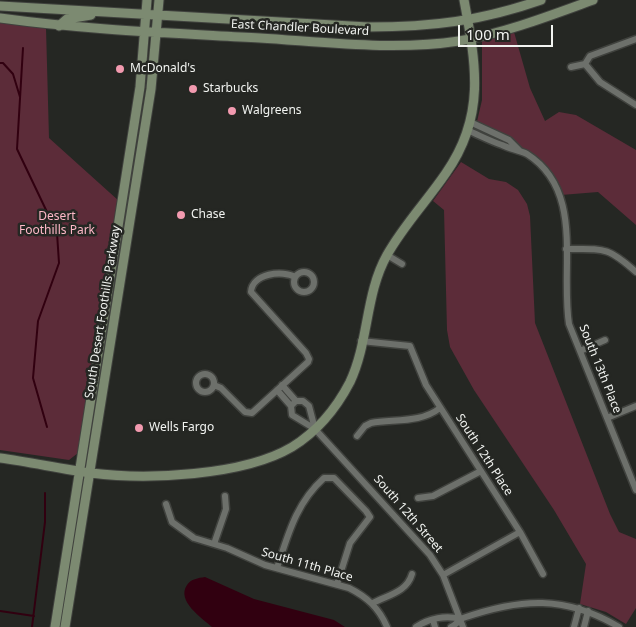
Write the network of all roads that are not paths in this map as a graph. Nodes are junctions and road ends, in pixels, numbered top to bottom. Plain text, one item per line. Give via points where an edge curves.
1 (147, 0) edge
2 (159, 0) edge
3 (464, 0) edge
4 (541, 0) edge
5 (593, 0) edge
6 (0, 6) edge
7 (99, 13) junction
8 (147, 15) junction
9 (158, 15) junction
10 (0, 18) edge
11 (468, 20) junction
12 (59, 26) junction
13 (146, 32) junction
14 (157, 33) junction
15 (472, 38) junction
16 (636, 39) edge
17 (586, 64) junction
18 (571, 66) dead end
19 (636, 105) edge
20 (468, 126) junction
21 (566, 249) junction
22 (387, 255) junction
23 (402, 264) dead end
24 (636, 272) edge
25 (295, 277) dead end
26 (606, 340) dead end
27 (361, 341) junction
28 (580, 351) junction
29 (214, 385) dead end
30 (282, 385) junction
31 (277, 390) junction
32 (294, 403) junction
33 (636, 406) edge
34 (440, 408) junction
35 (607, 418) junction
36 (315, 429) junction
37 (356, 436) dead end
38 (0, 458) edge
39 (80, 470) junction
40 (480, 471) junction
41 (91, 473) junction
42 (636, 490) edge
43 (225, 496) dead end
44 (418, 498) dead end
45 (166, 504) dead end
46 (520, 532) junction
47 (214, 544) junction
48 (277, 568) junction
49 (412, 574) dead end
50 (542, 574) dead end
51 (443, 575) junction
52 (337, 584) junction
53 (373, 603) junction
54 (579, 608) junction
55 (588, 611) junction
56 (461, 619) junction
57 (432, 620) junction
58 (55, 627) edge
59 (65, 627) edge
60 (387, 627) edge
61 (416, 627) edge
62 (435, 627) edge
63 (451, 627) edge
64 (463, 627) edge
65 (574, 627) edge
66 (584, 627) edge
67 (619, 627) edge

1 - 8 street, South Desert Foothills Parkway
2 - 9 street, South Desert Foothills Parkway
3 - 11 street
4 - 11 street, East Chandler Boulevard
5 - 15 street, East Chandler Boulevard via 536,21
6 - 7 street, East Chandler Boulevard
7 - 8 street, East Chandler Boulevard
7 - 12 street via 67,20
8 - 9 street, East Chandler Boulevard
8 - 13 street, South Desert Foothills Parkway
9 - 11 street, East Chandler Boulevard via 368,27 420,26
9 - 14 street, South Desert Foothills Parkway
10 - 12 street, East Chandler Boulevard
11 - 15 street
12 - 13 street, East Chandler Boulevard
13 - 14 street, East Chandler Boulevard
13 - 39 street, South Desert Foothills Parkway
14 - 15 street, East Chandler Boulevard via 368,45 436,43
14 - 41 street, South Desert Foothills Parkway via 152,89
15 - 20 street via 476,80
16 - 17 street via 590,56
17 - 18 street
17 - 19 street via 600,82
20 - 21 street, South 13th Place via 509,140 544,168 559,190 565,213
20 - 22 street via 446,172
21 - 24 street via 612,252
21 - 28 street, South 13th Place via 566,306
22 - 23 street
22 - 27 street via 375,284
25 - 30 street via 290,274 268,275 251,288 252,295 309,359
26 - 28 street
27 - 34 street, South 12th Place via 410,346 426,385
27 - 36 street via 343,394
28 - 35 street, South 13th Place
29 - 31 street via 248,413
30 - 31 street
30 - 32 street, South 12th Street
31 - 32 street, South 12th Street
32 - 36 street, South 12th Street via 291,412 295,418
32 - 36 street, South 12th Street via 303,401 308,406
33 - 35 street
34 - 37 street via 420,418 371,423
34 - 40 street, South 12th Place
35 - 42 street, South 13th Place
36 - 41 street via 291,448 256,462 157,476
36 - 51 street, South 12th Street via 416,538
38 - 39 street
39 - 41 street
39 - 58 street, South Desert Foothills Parkway
40 - 44 street via 433,496
40 - 46 street, South 12th Place
41 - 59 street, South Desert Foothills Parkway
43 - 47 street via 226,509
45 - 47 street, South 11th Place via 172,522 194,538
46 - 50 street, South 12th Place
46 - 51 street
47 - 48 street, South 11th Place
48 - 52 street, South 11th Place
48 - 52 street via 298,508 328,476 340,483 370,517 350,543
49 - 53 street via 409,583 400,590
51 - 56 street, South 12th Street
52 - 53 street, South 11th Place
53 - 60 street, South 11th Place
54 - 55 street
54 - 56 street via 540,601
54 - 65 street
55 - 66 street
55 - 67 street
56 - 57 street via 452,616
56 - 63 street
56 - 64 street, South 12th Street
57 - 61 street
57 - 62 street

